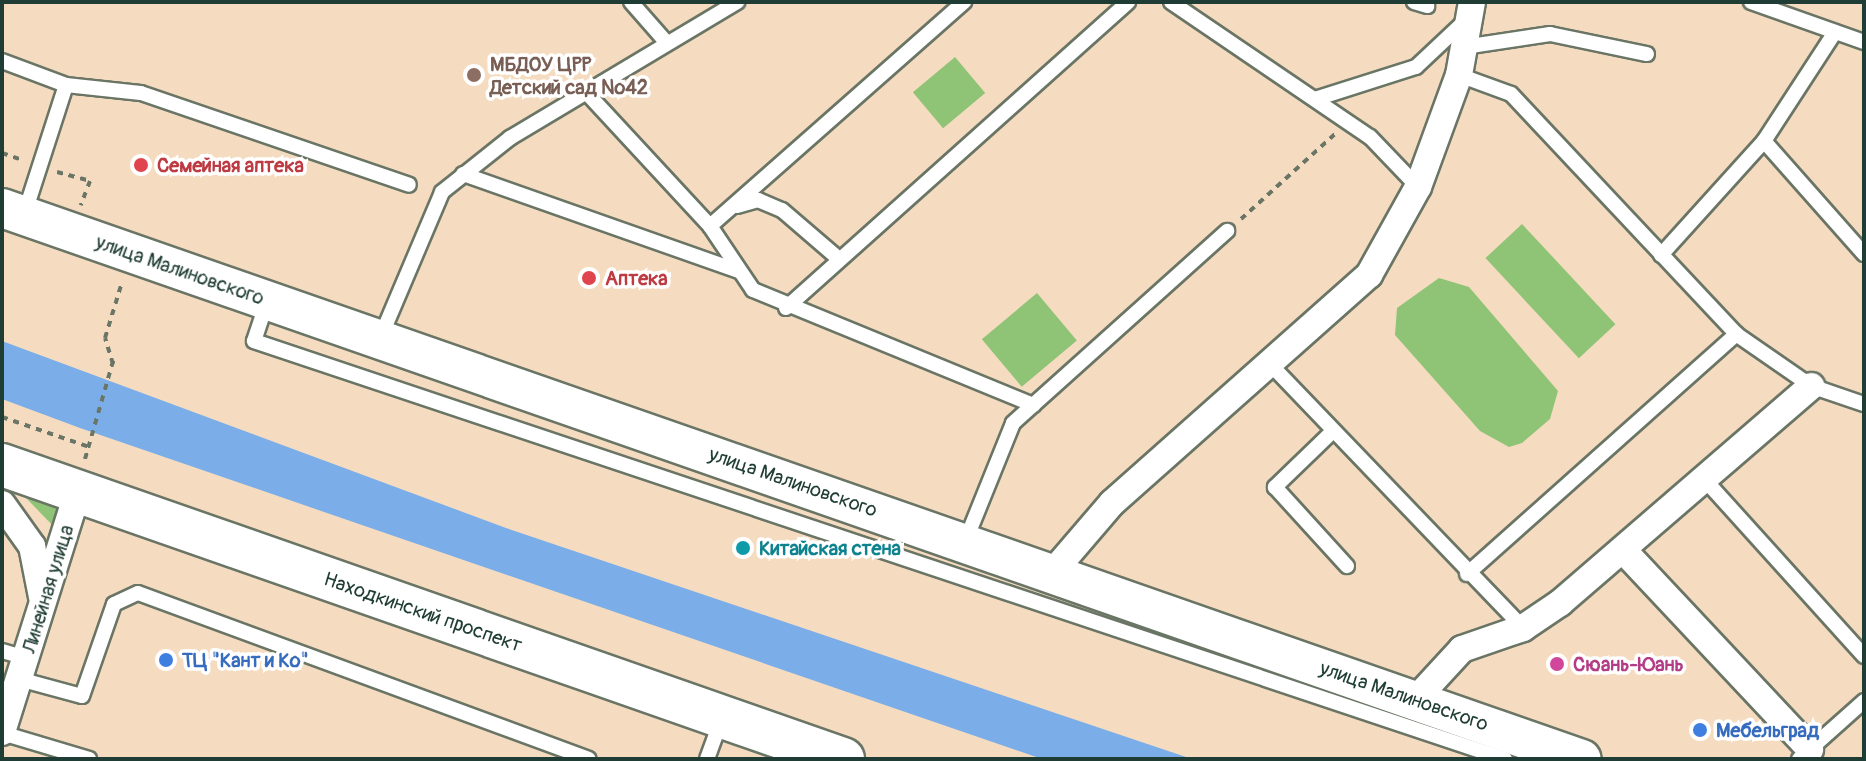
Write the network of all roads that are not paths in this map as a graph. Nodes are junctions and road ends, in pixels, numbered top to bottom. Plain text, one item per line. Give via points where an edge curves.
1 (631, 2) edge
2 (737, 2) edge
3 (964, 2) edge
4 (1128, 2) edge
5 (1171, 2) edge
6 (1751, 2) edge
7 (1469, 11) edge
8 (1835, 32) junction
9 (1864, 42) edge
10 (667, 43) junction
11 (1464, 47) junction
12 (1647, 54) dead end
13 (2, 61) edge
14 (1459, 75) junction
15 (66, 85) junction
16 (585, 91) junction
17 (1315, 99) junction
18 (1764, 141) junction
19 (463, 174) junction
20 (409, 185) dead end
21 (1418, 187) junction
22 (731, 208) junction
23 (13, 212) edge
24 (710, 226) junction
25 (1227, 231) road end
26 (1864, 254) edge
27 (1661, 255) junction
28 (839, 259) junction
29 (739, 272) junction
30 (267, 300) junction
31 (786, 308) junction
32 (1736, 334) junction
33 (381, 336) junction
34 (1272, 366) junction
35 (1811, 386) junction
36 (1864, 404) edge
37 (1033, 405) junction
38 (1333, 431) junction
39 (2, 465) edge
40 (1705, 480) junction
41 (78, 491) junction
42 (2, 504) edge
43 (965, 543) junction
44 (1624, 551) junction
45 (1347, 566) dead end
46 (1052, 573) junction
47 (1467, 574) junction
48 (42, 607) junction
49 (1523, 628) junction
50 (1864, 656) edge
51 (16, 663) edge
52 (1864, 701) edge
53 (1410, 712) junction
54 (722, 717) junction
55 (2, 732) edge
56 (1805, 754) edge
57 (89, 759) edge
58 (588, 759) edge
59 (707, 759) edge
60 (843, 759) edge
61 (1505, 759) edge
62 (1582, 759) edge

1 - 10 lane
2 - 10 lane
3 - 22 lane
4 - 28 lane
5 - 17 lane
6 - 8 lane
7 - 11 street
7 - 17 lane via 1416,67
8 - 9 lane
8 - 18 lane
10 - 16 lane
11 - 12 lane via 1550,34
11 - 14 street
13 - 15 lane
14 - 21 street
14 - 27 lane via 1511,94
15 - 20 lane via 141,93
15 - 23 lane
16 - 19 lane
16 - 24 lane
17 - 21 lane via 1349,122
18 - 26 lane
18 - 27 lane
19 - 29 lane
19 - 33 lane via 442,192
21 - 34 street via 1369,275
22 - 24 lane
22 - 28 lane via 758,200 782,210
23 - 30 main road, улица Малиновского
24 - 29 lane
25 - 37 lane
27 - 32 lane
28 - 31 lane
29 - 31 lane
30 - 33 main road, улица Малиновского
30 - 53 lane via 254,341
31 - 37 lane
32 - 35 lane
32 - 47 lane
33 - 43 main road, улица Малиновского
34 - 38 lane
34 - 46 street via 1112,503
35 - 36 lane
35 - 40 street
37 - 43 lane via 1013,423
38 - 45 lane via 1275,487
38 - 47 lane
39 - 41 main road, Находкинский проспект
40 - 44 street
40 - 50 lane
41 - 48 street, Линейная улица
41 - 54 main road, Находкинский проспект
42 - 48 street via 32,546
43 - 46 main road, улица Малиновского
44 - 49 street
44 - 56 street
46 - 53 main road, улица Малиновского
47 - 49 lane
48 - 51 street, Линейная улица
49 - 53 street via 1462,649
51 - 55 street, Линейная улица
51 - 58 lane via 82,696 114,604 138,593
52 - 56 lane
53 - 61 lane
53 - 62 main road, улица Малиновского
54 - 59 lane
54 - 60 main road, Находкинский проспект
55 - 57 lane

